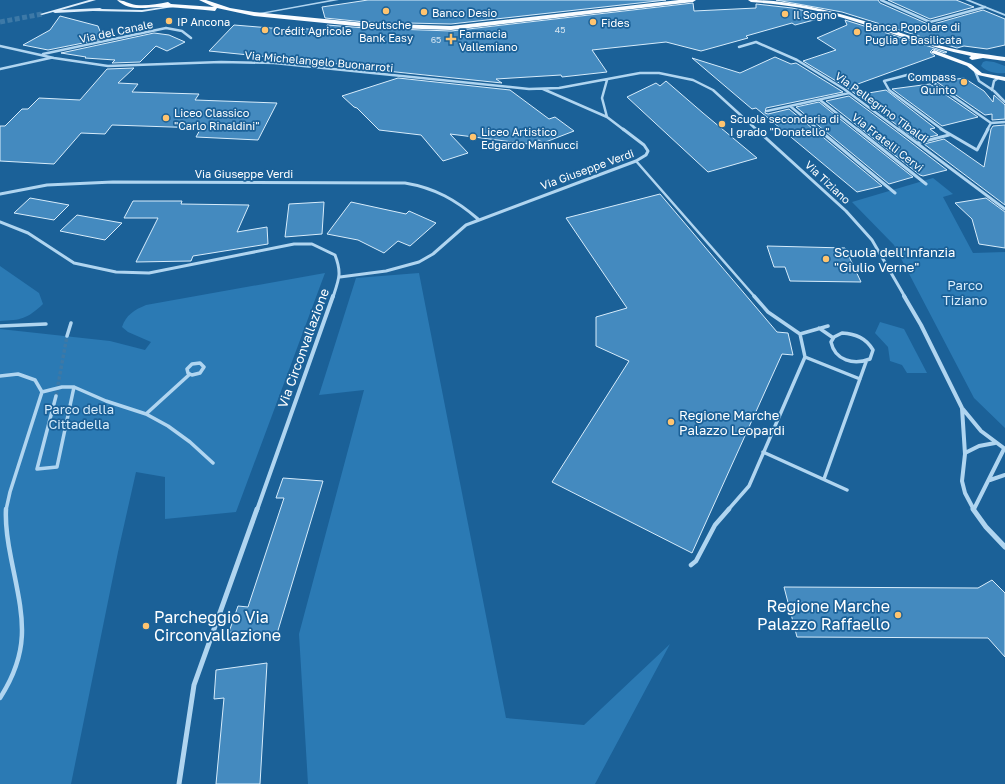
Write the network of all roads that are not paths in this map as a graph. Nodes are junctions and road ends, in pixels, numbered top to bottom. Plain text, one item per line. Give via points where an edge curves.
1 (94, 0) edge
2 (120, 0) edge
3 (202, 0) edge
4 (337, 0) edge
5 (693, 0) edge
6 (751, 0) edge
7 (881, 0) edge
8 (967, 0) edge
9 (178, 3) edge
10 (132, 6) junction
11 (985, 7) junction
12 (95, 10) junction
13 (229, 10) junction
14 (55, 12) junction
15 (42, 14) tunnel mouth
16 (256, 14) junction
17 (1005, 15) edge
18 (191, 38) dead end
19 (0, 46) edge
20 (740, 47) dead end
21 (939, 50) junction
22 (41, 54) junction
23 (978, 56) junction
24 (1005, 56) edge
25 (997, 57) junction
26 (54, 58) junction
27 (1005, 59) edge
28 (969, 65) junction
29 (0, 69) edge
30 (975, 71) junction
31 (1002, 79) edge
32 (607, 80) junction
33 (541, 88) junction
34 (993, 91) junction
35 (849, 93) junction
36 (820, 100) junction
37 (1005, 102) edge
38 (790, 106) junction
39 (767, 111) dead end
40 (607, 117) junction
41 (1005, 122) edge
42 (991, 123) junction
43 (949, 135) junction
44 (917, 143) junction
45 (636, 161) junction
46 (926, 184) dead end
47 (895, 193) dead end
48 (0, 194) edge
49 (1005, 209) edge
50 (478, 219) junction
51 (0, 222) edge
52 (340, 277) junction
53 (71, 323) dead end
54 (46, 324) dead end
55 (0, 326) edge
56 (828, 326) dead end
57 (819, 328) junction
58 (800, 334) junction
59 (67, 336) tunnel mouth
60 (832, 337) junction
61 (805, 358) junction
62 (866, 362) junction
63 (190, 374) junction
64 (0, 376) edge
65 (860, 379) junction
66 (74, 386) junction
67 (42, 392) junction
68 (56, 396) tunnel mouth
69 (962, 408) junction
70 (146, 414) junction
71 (995, 443) junction
72 (1005, 449) edge
73 (763, 452) junction
74 (965, 453) junction
75 (213, 463) dead end
76 (1005, 475) edge
77 (824, 479) junction
78 (990, 480) junction
79 (847, 490) dead end
80 (974, 509) junction
81 (1005, 547) edge
82 (691, 565) dead end
83 (0, 698) edge
84 (179, 784) edge

1 - 14 main road
2 - 10 main road
3 - 13 main road
4 - 16 street
5 - 16 main road via 451,28 410,28
6 - 21 main road via 783,3 833,13
7 - 11 street via 930,22
8 - 11 street
9 - 10 main road
9 - 12 main road via 142,11
9 - 13 main road
10 - 12 main road
11 - 17 street
12 - 14 main road
13 - 16 main road
14 - 15 main road
18 - 22 street, Via del Canale via 182,31 166,28
19 - 22 street, Via Michelangelo Buonarroti
20 - 35 street, Via Pellegrino Tibaldi via 756,42 797,60
21 - 23 main road
21 - 28 main road
22 - 26 street, Via Michelangelo Buonarroti
23 - 25 main road
23 - 28 main road via 970,59
24 - 25 main road
25 - 27 main road
26 - 29 street
26 - 33 street, Via Michelangelo Buonarroti via 108,66 214,62 274,63 489,86
28 - 30 main road
30 - 31 main road
30 - 34 street via 979,81
31 - 34 street via 994,81
32 - 33 street, Via Tiziano via 559,88
32 - 40 street via 602,98
32 - 69 street, Via Tiziano via 640,73 659,73 693,80 713,90 846,211 872,240 922,325
33 - 40 street, Via Giuseppe Verdi
34 - 37 street
35 - 36 street, Via Fratelli Cervi
35 - 44 street, Via Pellegrino Tibaldi
36 - 38 street, Via Fratelli Cervi
36 - 46 street, Via Fratelli Cervi
38 - 39 street, Via Fratelli Cervi
38 - 47 street
40 - 45 street, Via Giuseppe Verdi via 641,141 648,151
41 - 42 street
42 - 43 street via 977,150
42 - 43 street via 931,81 907,75 884,80 889,90
43 - 44 street, Via Fratelli Cervi
44 - 49 street, Via Pellegrino Tibaldi
45 - 50 street, Via Giuseppe Verdi
45 - 58 street via 768,312
48 - 50 street, Via Giuseppe Verdi via 47,185 113,182 405,183 432,188 448,195
50 - 52 street, Via Giuseppe Verdi via 459,229 435,253 420,262
51 - 52 street, Via Circonvallazione via 28,233 74,263 116,272 148,273 294,244 312,244 335,255
52 - 84 street, Via Circonvallazione via 194,685
53 - 59 street
54 - 55 street
56 - 57 street
57 - 58 street
57 - 60 street
58 - 61 street
60 - 62 street via 831,347 839,356 852,362
60 - 62 street via 848,333 867,341 873,350
61 - 65 street
61 - 73 street
62 - 65 street
63 - 63 street via 187,369 192,364 203,365 200,373
63 - 70 street
64 - 67 street via 18,374 35,380
65 - 77 street
66 - 67 street via 62,386
66 - 68 street via 57,467 37,469
66 - 70 street via 106,401
67 - 83 street via 9,492 6,511 6,532 23,636 19,658 8,686
69 - 71 street, Via Tiziano via 970,421
69 - 74 street
70 - 75 street via 190,442
71 - 72 street, Via Tiziano
71 - 74 street via 979,446
72 - 78 street
73 - 77 street
73 - 82 street via 749,486 715,525 696,561
74 - 80 street via 962,484
76 - 78 street
77 - 79 street
78 - 80 street
80 - 81 street via 990,533

